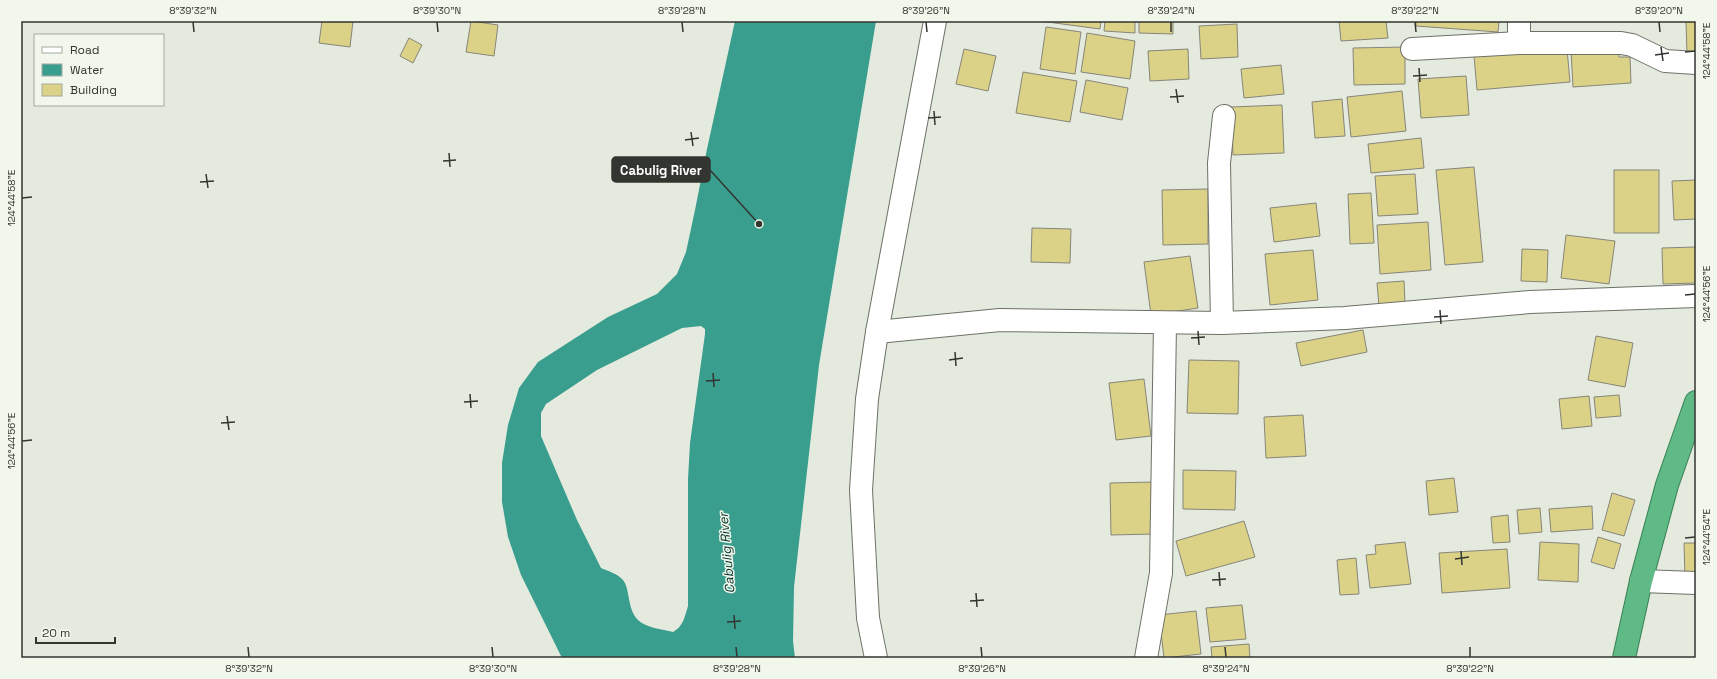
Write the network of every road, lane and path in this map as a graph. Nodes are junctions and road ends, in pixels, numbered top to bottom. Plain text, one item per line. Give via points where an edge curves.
1 (935, 21) edge
2 (1519, 21) edge
3 (1519, 43) junction
4 (1412, 48) dead end
5 (1696, 63) edge
6 (1224, 116) dead end
7 (1696, 296) edge
8 (1222, 323) junction
9 (1165, 324) junction
10 (877, 332) junction
11 (1696, 402) edge
12 (1641, 581) junction
13 (1696, 583) edge
14 (876, 658) edge
15 (1146, 658) edge
16 (1624, 658) edge

1 - 10 street
2 - 3 street
3 - 4 street
3 - 5 street via 1621,43 1632,45 1665,61
6 - 8 street via 1219,163
7 - 8 street via 1530,302 1345,318
8 - 9 street
9 - 10 street via 1000,320
9 - 15 street via 1161,572
10 - 14 street via 867,399 861,490 868,618
11 - 12 highway via 1668,485
12 - 13 street
12 - 16 highway

